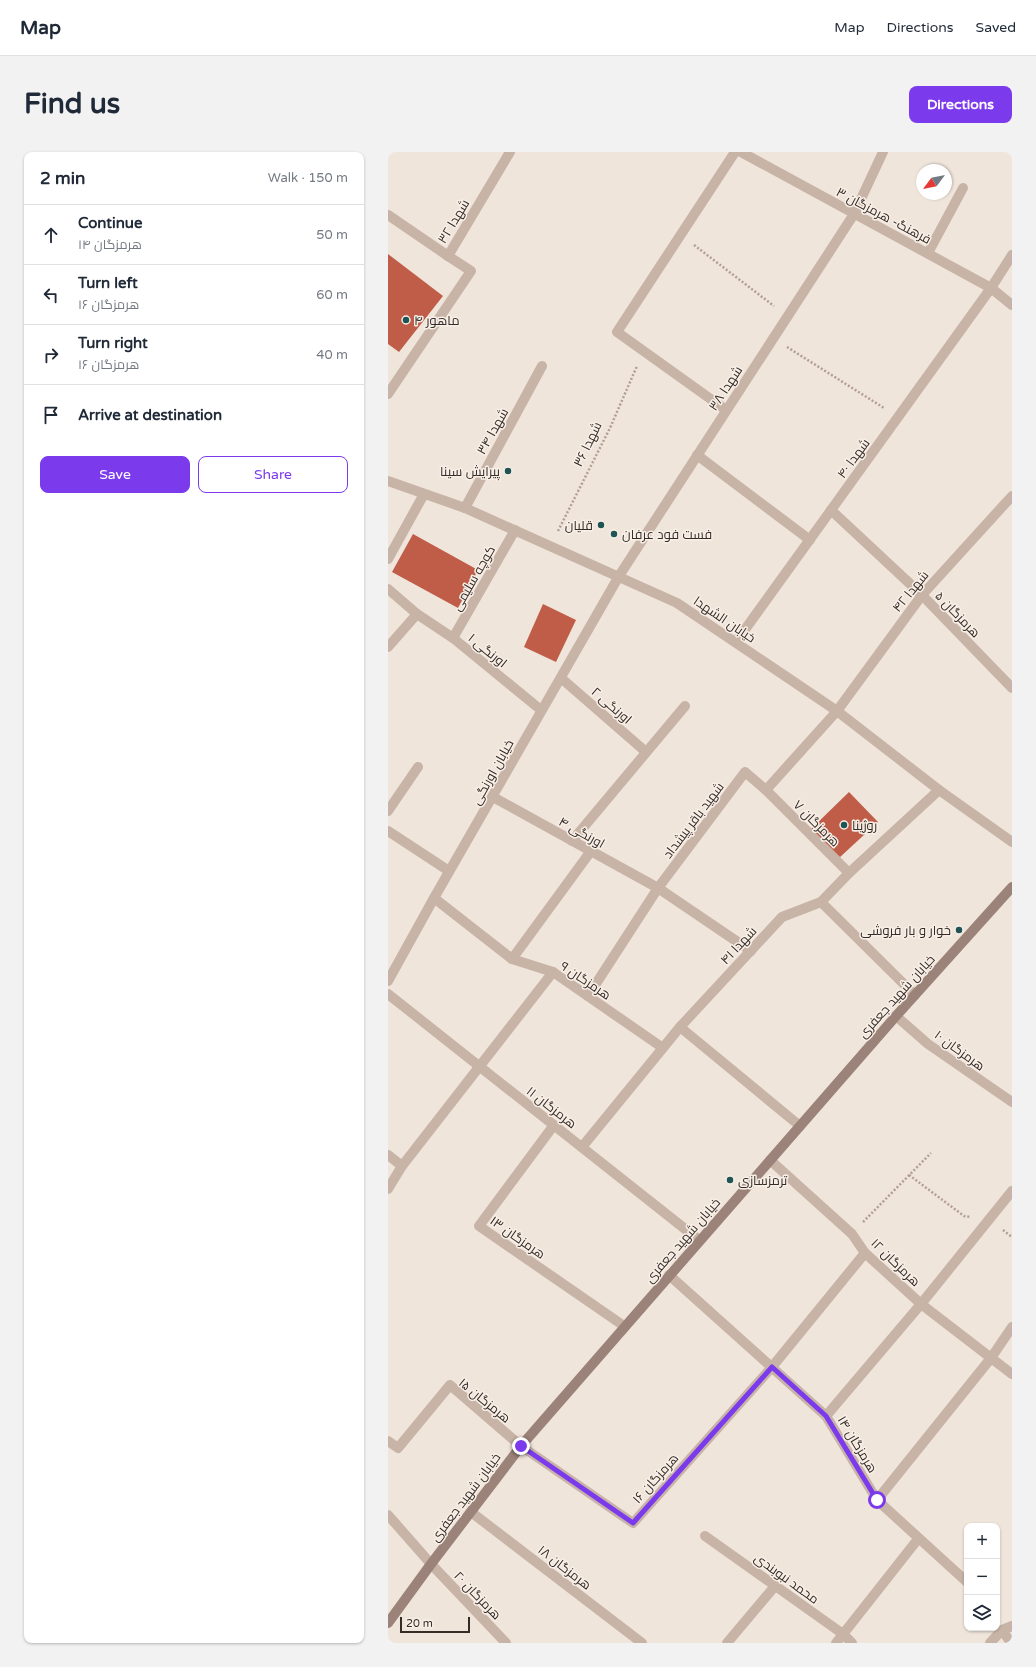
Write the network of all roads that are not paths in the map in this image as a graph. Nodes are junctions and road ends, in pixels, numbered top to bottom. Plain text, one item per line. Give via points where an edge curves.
1 (510, 152) edge
2 (736, 152) edge
3 (741, 152) edge
4 (883, 152) edge
5 (963, 188) dead end
6 (854, 214) junction
7 (388, 215) edge
8 (928, 253) junction
9 (1012, 255) edge
10 (448, 256) junction
11 (991, 288) junction
12 (1012, 305) edge
13 (542, 366) dead end
14 (388, 394) edge
15 (726, 410) junction
16 (697, 456) junction
17 (388, 481) edge
18 (424, 494) junction
19 (1012, 496) edge
20 (465, 508) junction
21 (831, 510) junction
22 (515, 530) junction
23 (810, 540) junction
24 (388, 559) edge
25 (619, 576) junction
26 (388, 590) edge
27 (922, 594) junction
28 (417, 614) junction
29 (453, 638) junction
30 (736, 642) junction
31 (388, 647) edge
32 (561, 678) junction
33 (1012, 688) edge
34 (685, 706) dead end
35 (541, 710) junction
36 (837, 711) junction
37 (646, 752) junction
38 (418, 767) dead end
39 (766, 790) junction
40 (939, 790) junction
41 (493, 797) junction
42 (388, 810) edge
43 (388, 831) edge
44 (572, 841) junction
45 (1012, 842) edge
46 (591, 851) junction
47 (449, 871) junction
48 (849, 873) junction
49 (1012, 887) edge
50 (658, 888) junction
51 (434, 898) junction
52 (821, 902) junction
53 (751, 951) junction
54 (512, 959) junction
55 (554, 972) junction
56 (388, 981) edge
57 (388, 994) edge
58 (914, 995) junction
59 (588, 996) junction
60 (896, 1016) junction
61 (680, 1027) junction
62 (663, 1048) junction
63 (479, 1066) junction
64 (1012, 1102) edge
65 (554, 1125) junction
66 (800, 1126) junction
67 (582, 1147) junction
68 (388, 1155) edge
69 (770, 1160) junction
70 (402, 1166) junction
71 (388, 1189) edge
72 (1012, 1191) edge
73 (699, 1240) junction
74 (865, 1253) junction
75 (669, 1275) junction
76 (921, 1304) junction
77 (624, 1326) junction
78 (1012, 1327) edge
79 (991, 1358) junction
80 (772, 1367) junction
81 (1012, 1374) edge
82 (826, 1416) junction
83 (388, 1441) edge
84 (521, 1446) junction
85 (877, 1500) junction
86 (471, 1512) junction
87 (388, 1515) edge
88 (705, 1536) dead end
89 (918, 1539) junction
90 (431, 1564) junction
91 (964, 1579) edge
92 (775, 1586) junction
93 (388, 1623) edge
94 (1000, 1626) edge
95 (1012, 1626) edge
96 (1000, 1627) edge
97 (996, 1631) edge
98 (843, 1634) junction
99 (506, 1643) edge
100 (642, 1643) edge
101 (727, 1643) edge
102 (836, 1643) edge
103 (852, 1643) edge
104 (990, 1643) edge
105 (1011, 1643) edge

1 - 10 street, شهدا ۳۲
2 - 15 street via 617,332
3 - 6 street, فرهنگ- هرمزگان ۳
4 - 6 street, شهدا ۳۸
5 - 8 street
6 - 8 street, فرهنگ- هرمزگان ۳
6 - 15 street, شهدا ۳۸
7 - 10 street
8 - 11 street, فرهنگ- هرمزگان ۳
9 - 11 street, شهدا ۴۰
10 - 14 street, شهدا ۳۲ via 471,271
11 - 12 street, فرهنگ- هرمزگان ۳
11 - 21 street, شهدا ۴۰
13 - 20 street, شهدا ۳۴
15 - 16 street, شهدا ۳۸
16 - 23 street
16 - 25 street, شهدا ۳۸
17 - 18 street, خیابان الشهدا
18 - 20 street, خیابان الشهدا
18 - 24 street
19 - 27 street, شهدا ۴۲
20 - 22 street, خیابان الشهدا
21 - 23 street, شهدا ۴۰
21 - 27 street, هرمزگان ۵
22 - 25 street, خیابان الشهدا
22 - 29 street, کوچه سلیمی
23 - 30 street, شهدا ۴۰
25 - 30 street, خیابان الشهدا via 677,603
25 - 32 street, خیابان اورنگی
26 - 28 street, اورنگی ۱
27 - 33 street, هرمزگان ۵
27 - 36 street, شهدا ۴۲
28 - 29 street, اورنگی ۱
28 - 31 street
29 - 35 street, اورنگی ۱
30 - 36 street, خیابان الشهدا
32 - 35 street, خیابان اورنگی
32 - 37 street, اورنگی ۲
34 - 37 street
35 - 41 street, خیابان اورنگی
36 - 39 street
36 - 40 street, خیابان الشهدا
37 - 44 street
38 - 42 street
39 - 48 street, هرمزگان ۷
39 - 50 street, شهید باقر پیشداد via 745,772
40 - 45 street, خیابان الشهدا
40 - 48 street, شهدا ۴۱
41 - 44 street, اورنگی ۴
41 - 47 street, خیابان اورنگی
43 - 47 street
44 - 46 street, اورنگی ۴
46 - 50 street, اورنگی ۴
46 - 54 street
47 - 51 street, خیابان اورنگی
48 - 52 street, شهدا ۴۱
49 - 58 main road, خیابان شهید جعفری
50 - 53 street, اورنگی ۴
50 - 59 street, شهید باقر پیشداد
51 - 54 street, هرمزگان ۹
51 - 56 street, خیابان اورنگی
52 - 53 street, شهدا ۴۱ via 782,917
52 - 58 street
53 - 61 street, شهدا ۴۱
54 - 55 street, هرمزگان ۹
55 - 59 street, هرمزگان ۹
55 - 63 street
57 - 63 street, هرمزگان ۱۱
58 - 60 main road, خیابان شهید جعفری
59 - 62 street, هرمزگان ۹
60 - 64 street, هرمزگان ۱۰ via 928,1044
60 - 66 main road, خیابان شهید جعفری
61 - 62 street, شهدا ۴۱
61 - 66 street
62 - 67 street, شهدا ۴۱
63 - 65 street, هرمزگان ۱۱
63 - 70 street
65 - 67 street, هرمزگان ۱۱
65 - 77 street, هرمزگان ۱۳ via 479,1226
66 - 69 main road, خیابان شهید جعفری
67 - 73 street, هرمزگان ۱۱
68 - 70 street
69 - 73 main road, خیابان شهید جعفری
69 - 74 street, هرمزگان ۱۲ via 852,1234
70 - 71 street
72 - 76 street
73 - 75 main road, خیابان شهید جعفری
74 - 76 street, هرمزگان ۱۲
74 - 80 street
75 - 77 main road, خیابان شهید جعفری
75 - 80 street, هرمزگان ۱۴
76 - 79 street, هرمزگان ۱۲
76 - 82 street
77 - 84 main road, خیابان شهید جعفری
78 - 79 street
79 - 81 street, هرمزگان ۱۲
79 - 85 street
80 - 82 street, هرمزگان ۱۴
80 - 84 street, هرمزگان ۱۶ via 633,1523
82 - 85 street, هرمزگان ۱۴
83 - 84 street, هرمزگان ۱۵ via 398,1448 450,1385
84 - 86 main road, خیابان شهید جعفری
85 - 89 street, هرمزگان ۱۴
86 - 90 main road, خیابان شهید جعفری
86 - 100 street, هرمزگان ۱۸
87 - 90 street, هرمزگان ۲۰
88 - 92 street, محمد نبوبندی
89 - 91 street, هرمزگان ۱۴
89 - 98 street
90 - 93 main road, خیابان شهید جعفری
90 - 99 street, هرمزگان ۲۰
92 - 98 street, محمد نبوبندی
92 - 101 street
94 - 95 street
96 - 105 street
97 - 104 street
98 - 102 street
98 - 103 street, محمد نبوبندی

